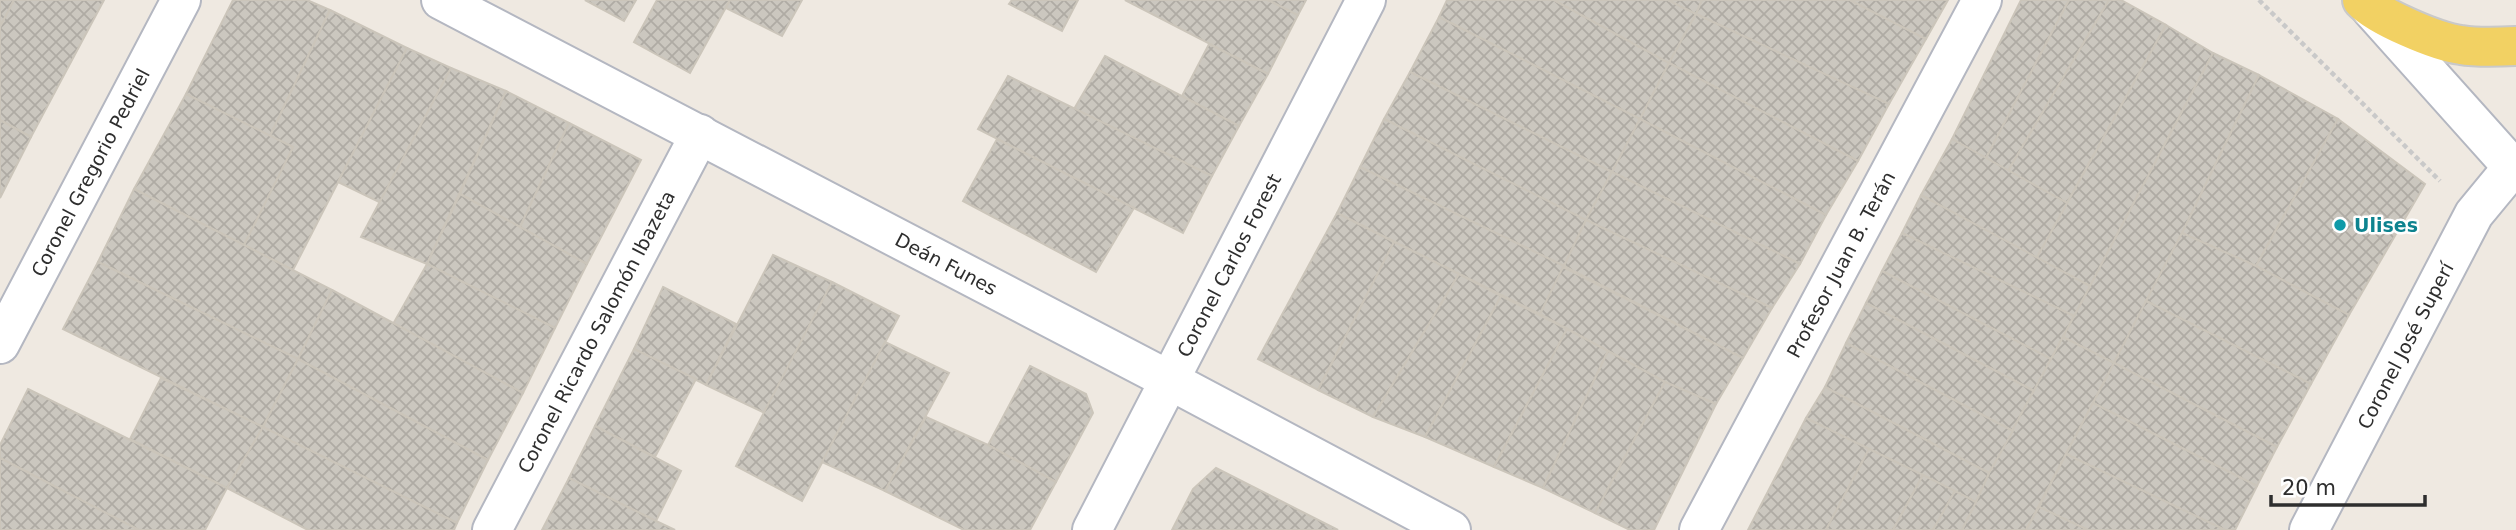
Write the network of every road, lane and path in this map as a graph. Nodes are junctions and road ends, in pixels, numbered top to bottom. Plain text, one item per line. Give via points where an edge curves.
1 (181, 0) edge
2 (441, 0) edge
3 (1366, 0) edge
4 (1982, 0) edge
5 (2259, 0) edge
6 (2365, 4) edge
7 (2516, 46) edge
8 (700, 134) junction
9 (2514, 167) edge
10 (2473, 214) junction
11 (0, 344) edge
12 (1169, 380) junction
13 (492, 530) edge
14 (1092, 530) edge
15 (1451, 530) edge
16 (1699, 530) edge
17 (2309, 530) edge

1 - 11 street, Coronel Gregorio Pedriel
2 - 8 street, Deán Funes
3 - 12 street, Coronel Carlos Forest
4 - 16 street, Profesor Juan B. Terán
5 - 10 path
6 - 7 main road via 2408,27 2458,45
6 - 9 street
8 - 12 street, Deán Funes
8 - 13 street, Coronel Ricardo Salomón Ibazeta
9 - 10 street, Coronel José Superí
10 - 17 street, Coronel José Superí
12 - 14 street, Coronel Carlos Forest
12 - 15 street, Deán Funes

